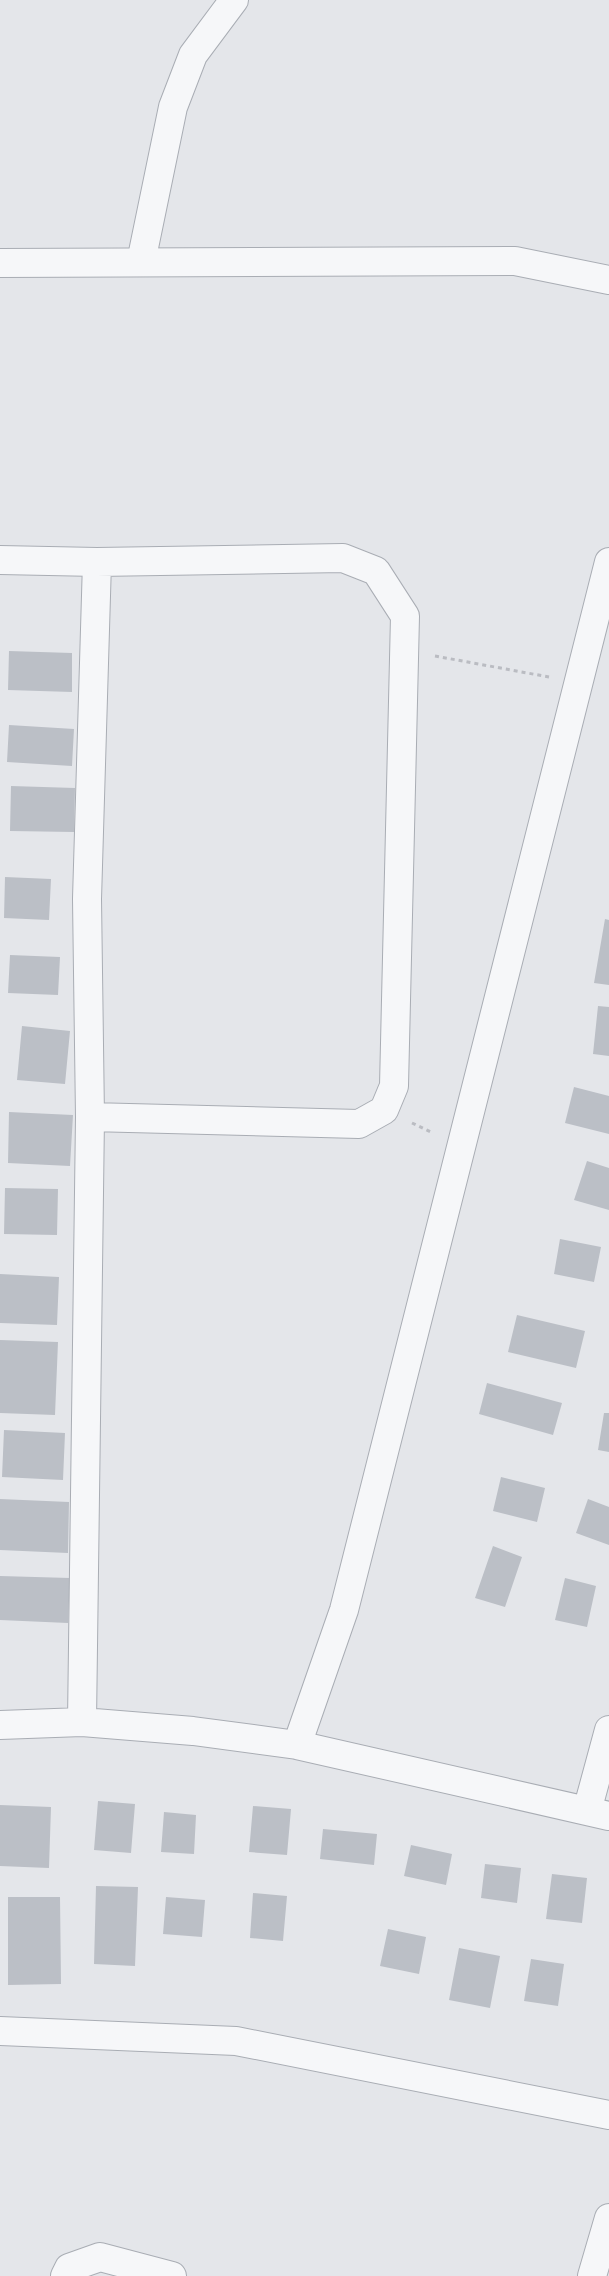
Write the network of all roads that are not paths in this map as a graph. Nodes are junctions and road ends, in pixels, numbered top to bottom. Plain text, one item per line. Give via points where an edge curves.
1 (234, 0) edge
2 (141, 262) junction
3 (0, 263) edge
4 (609, 280) edge
5 (0, 560) edge
6 (97, 562) junction
7 (609, 562) edge
8 (90, 1117) junction
9 (82, 1722) junction
10 (0, 1725) edge
11 (609, 1730) edge
12 (297, 1745) junction
13 (598, 1813) edge
14 (0, 2031) edge
15 (609, 2115) edge
16 (609, 2218) edge
17 (65, 2276) edge
18 (172, 2276) edge
19 (592, 2276) edge

1 - 2 street via 193,55 173,107
2 - 3 street
2 - 4 street via 515,261
5 - 6 street
6 - 8 street via 87,899
6 - 8 street via 343,558 376,571 405,616 394,1086 384,1110 359,1124
7 - 12 street via 344,1610
8 - 9 street
9 - 10 street
9 - 12 street via 193,1731
11 - 13 street
12 - 13 street
14 - 15 street via 236,2041
16 - 19 street
17 - 18 street via 69,2268 100,2257

